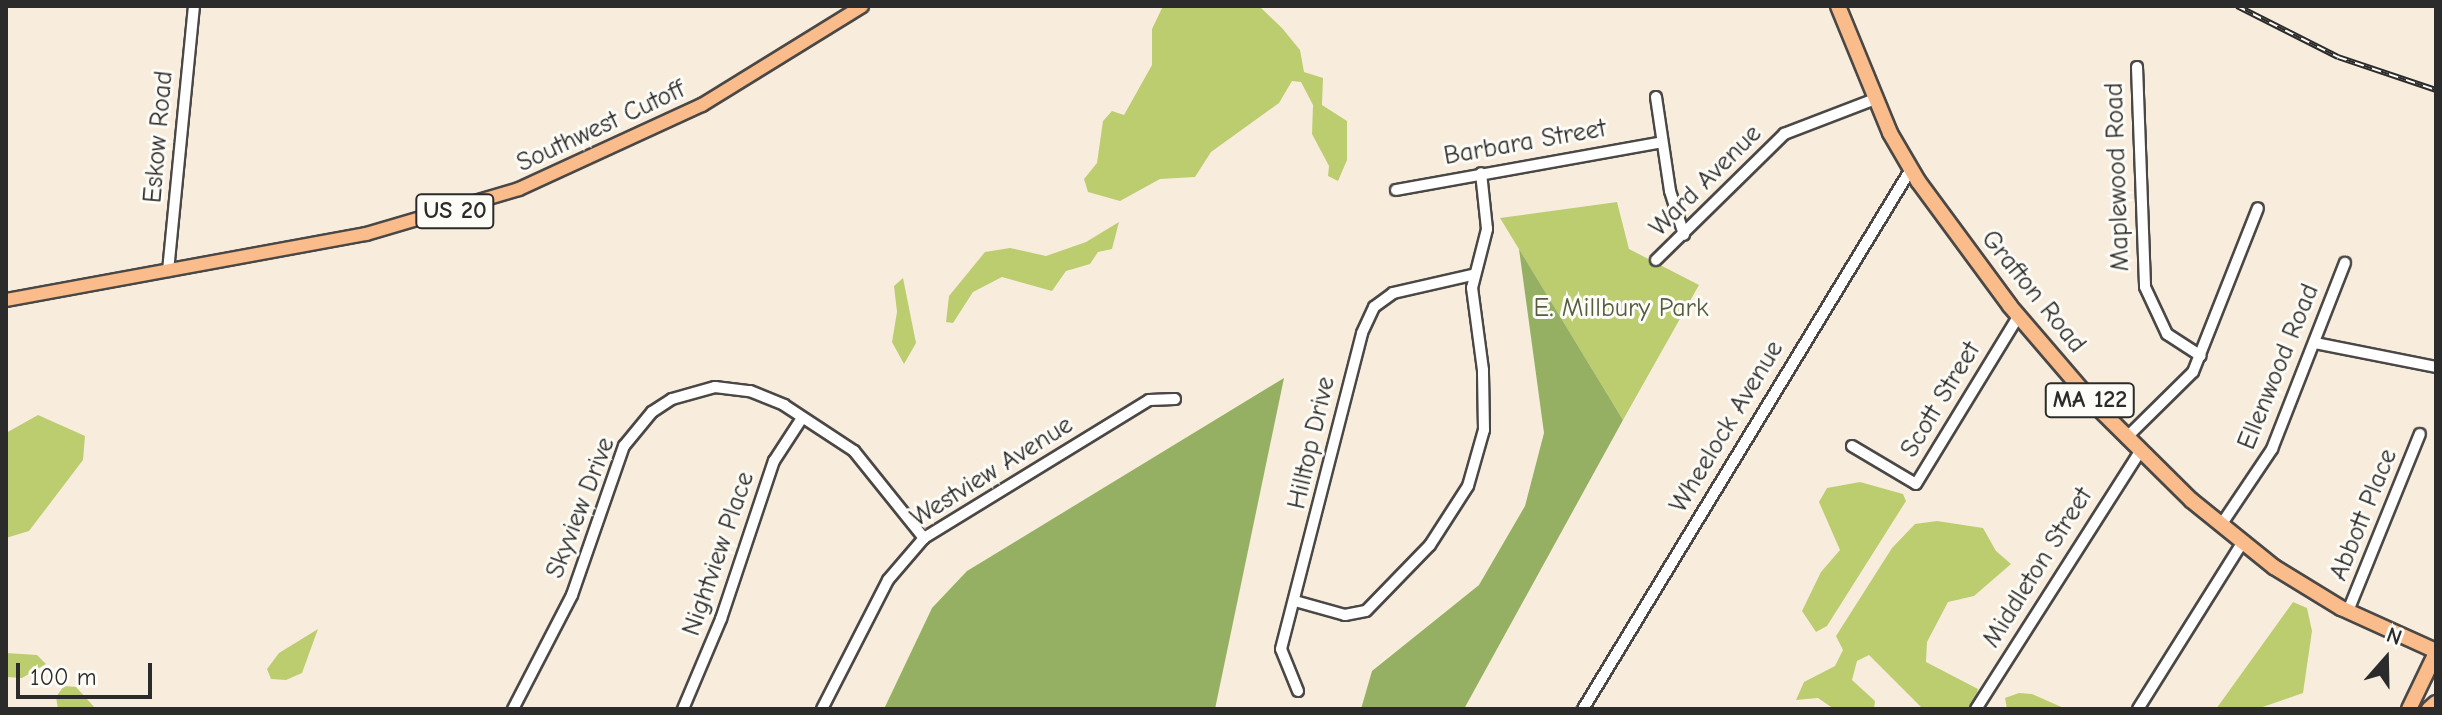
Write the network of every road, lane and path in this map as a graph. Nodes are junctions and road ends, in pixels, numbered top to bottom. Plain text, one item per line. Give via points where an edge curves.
1 (194, 6) edge
2 (862, 6) edge
3 (1838, 6) edge
4 (2137, 67) dead end
5 (1656, 97) dead end
6 (1875, 99) junction
7 (1662, 142) junction
8 (1911, 169) junction
9 (1481, 173) junction
10 (1396, 190) dead end
11 (2258, 208) dead end
12 (1684, 235) junction
13 (1656, 260) dead end
14 (2345, 263) dead end
15 (168, 271) junction
16 (1472, 275) junction
17 (6, 300) edge
18 (2018, 317) junction
19 (2315, 343) junction
20 (2201, 356) junction
21 (2436, 367) edge
22 (1175, 399) dead end
23 (802, 418) junction
24 (2420, 434) dead end
25 (2126, 438) junction
26 (1852, 446) dead end
27 (2140, 452) junction
28 (2221, 525) junction
29 (924, 538) junction
30 (2242, 543) junction
31 (1295, 601) junction
32 (2348, 611) junction
33 (2436, 652) edge
34 (2436, 661) edge
35 (1298, 691) dead end
36 (2436, 703) edge
37 (513, 709) edge
38 (683, 709) edge
39 (822, 709) edge
40 (1583, 709) edge
41 (1976, 709) edge
42 (2138, 709) edge
43 (2409, 709) edge
44 (2419, 709) edge
45 (2429, 709) edge

1 - 15 street, Eskow Road
2 - 15 main road, Southwest Cutoff / US 20 via 702,105 519,189 366,234
3 - 6 highway, Grafton Road / MA 122
4 - 20 street, Maplewood Road via 2145,287 2167,334
5 - 7 street
6 - 8 highway, Grafton Road / MA 122
6 - 12 street, Ward Avenue via 1784,134
7 - 9 street, Barbara Street
7 - 12 street
8 - 18 highway, Grafton Road / MA 122
8 - 40 street, Wheelock Avenue
9 - 10 street, Barbara Street
9 - 16 street via 1487,229
11 - 20 street
12 - 13 street, Ward Avenue
14 - 19 street, Ellenwood Road
15 - 17 main road, Southwest Cutoff / US 20
16 - 31 street, Hilltop Drive via 1401,289 1369,317
16 - 31 street via 1484,430 1459,504 1408,571 1366,611 1345,615
18 - 25 highway, Grafton Road / MA 122
18 - 26 street, Scott Street via 1916,484
19 - 21 street
19 - 28 street, Ellenwood Road via 2272,449
20 - 25 street via 2168,401
22 - 29 street, Westview Avenue via 1149,400
23 - 29 street, Skyview Drive via 854,451
23 - 37 street, Skyview Drive via 750,391 715,387 672,399 645,419 618,458 572,595
23 - 38 street, Nightview Place via 774,461 721,619
24 - 32 street, Abbott Place
25 - 27 highway, Grafton Road / MA 122
27 - 28 highway, Grafton Road / MA 122
27 - 41 street, Middleton Street
28 - 30 highway, Grafton Road / MA 122
29 - 39 street, Westview Avenue via 888,580
30 - 32 highway, Grafton Road / MA 122
30 - 42 street
31 - 35 street, Hilltop Drive via 1281,649
32 - 33 highway, Grafton Road / MA 122
33 - 43 highway
34 - 44 highway
36 - 45 highway

